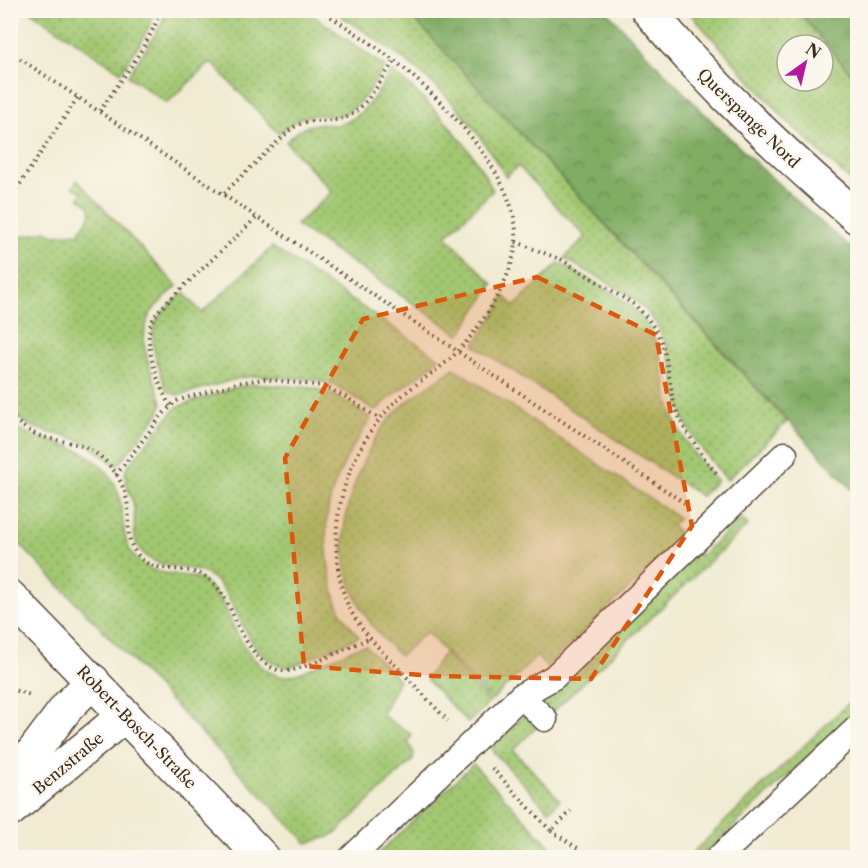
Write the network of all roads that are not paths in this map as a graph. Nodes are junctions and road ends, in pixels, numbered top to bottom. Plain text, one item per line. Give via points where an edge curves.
1 (648, 10) edge
2 (858, 218) edge
3 (785, 454) dead end
4 (10, 597) edge
5 (93, 681) junction
6 (522, 696) junction
7 (125, 715) junction
8 (544, 719) dead end
9 (858, 727) edge
10 (10, 783) edge
11 (10, 810) edge
12 (264, 858) edge
13 (351, 858) edge
14 (718, 858) edge

1 - 2 street, Querspange Nord via 744,117
3 - 6 lane via 554,677
4 - 5 street, Robert-Bosch-Straße
5 - 7 street, Robert-Bosch-Straße
5 - 10 street, Benzstraße via 68,705
6 - 8 lane
6 - 13 lane
7 - 11 street, Benzstraße
7 - 12 street, Robert-Bosch-Straße
9 - 14 lane

